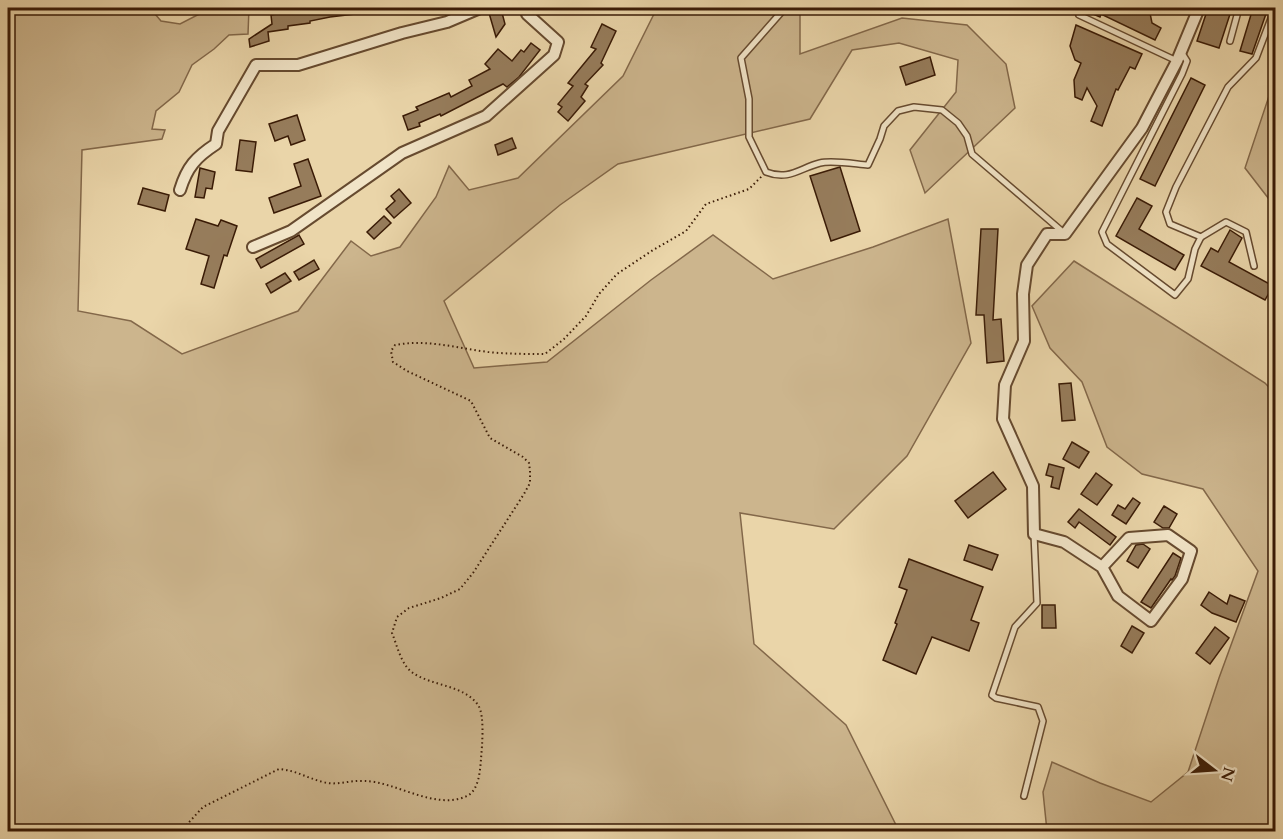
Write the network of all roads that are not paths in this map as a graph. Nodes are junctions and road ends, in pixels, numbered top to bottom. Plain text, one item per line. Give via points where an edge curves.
1 (480, 8) edge
2 (526, 8) edge
3 (785, 8) edge
4 (1200, 8) edge
5 (1239, 8) edge
6 (1275, 8) edge
7 (1079, 15) dead end
8 (1230, 41) dead end
9 (1180, 56) junction
10 (180, 190) dead end
11 (1065, 234) junction
12 (1201, 237) junction
13 (253, 247) dead end
14 (1254, 266) dead end
15 (1034, 534) junction
16 (1102, 567) junction
17 (1024, 795) dead end

1 - 10 street via 447,22 298,65 256,65 218,131 216,144 198,155 184,175
2 - 13 street via 527,14 558,42 554,55 486,116 402,153 291,231
3 - 11 lane via 741,58 749,99 749,137 765,172 797,174 821,163 868,165 884,126 898,111 914,107 942,110 958,123 972,154
4 - 9 street
5 - 8 lane
6 - 12 lane via 1256,58 1228,87 1166,212 1170,224
7 - 9 lane
9 - 11 street via 1142,128
9 - 12 lane via 1187,61 1182,74 1102,232 1107,244 1175,295 1188,279
11 - 15 street via 1047,234 1027,266 1024,341 1005,385 1003,419 1033,486
12 - 14 lane via 1226,222 1238,227 1246,232
15 - 16 street via 1064,543
15 - 17 lane via 1037,603 1015,627 992,694 1038,707 1043,721
16 - 16 street via 1129,538 1168,536 1191,551 1182,579 1151,621 1118,596

